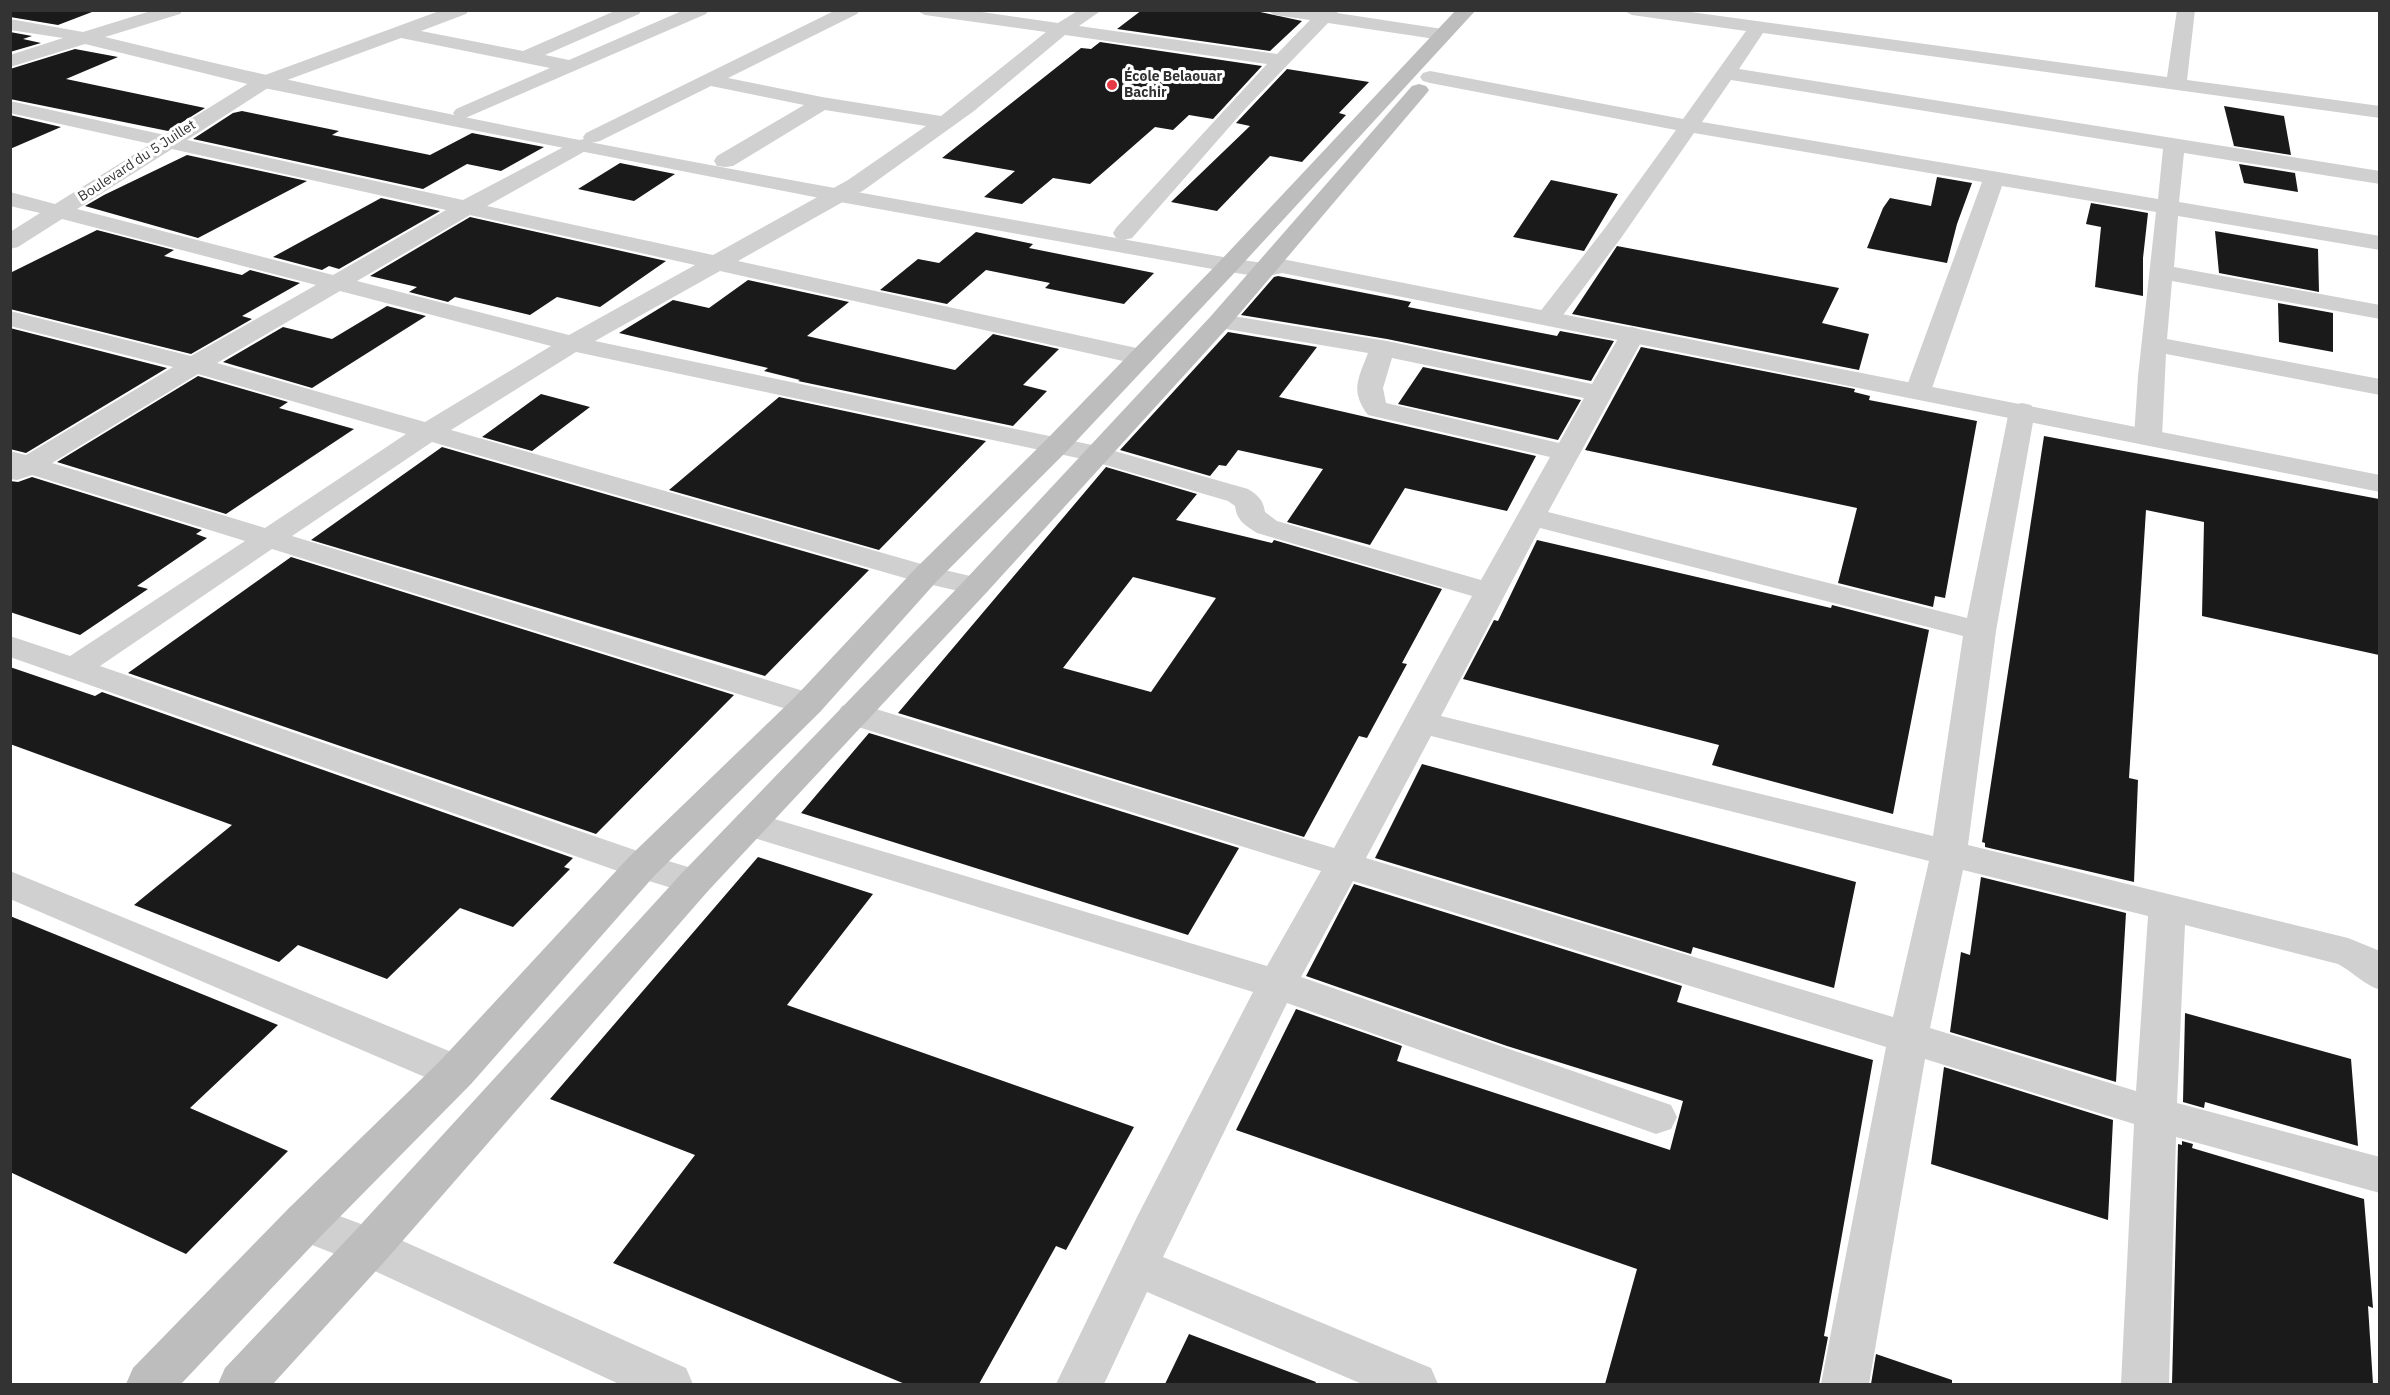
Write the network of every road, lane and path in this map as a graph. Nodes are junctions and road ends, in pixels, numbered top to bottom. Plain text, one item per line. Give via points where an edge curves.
1 (138, 10) edge
2 (174, 10) edge
3 (460, 10) edge
4 (633, 10) edge
5 (700, 10) edge
6 (851, 10) edge
7 (925, 10) edge
8 (1094, 10) edge
9 (1275, 10) edge
10 (1632, 10) edge
11 (2186, 10) edge
12 (10, 11) edge
13 (1327, 14) edge
14 (1477, 19) edge
15 (10, 24) edge
16 (1758, 28) junction
17 (1061, 29) junction
18 (110, 30) junction
19 (78, 32) junction
20 (399, 32) junction
21 (1442, 34) junction
22 (10, 50) edge
23 (525, 57) junction
24 (1282, 60) junction
25 (10, 61) edge
26 (1446, 61) dead end
27 (570, 66) junction
28 (1726, 73) junction
29 (1430, 77) junction
30 (271, 79) junction
31 (708, 80) junction
32 (2176, 85) junction
33 (822, 103) junction
34 (10, 107) edge
35 (2379, 112) edge
36 (463, 113) junction
37 (945, 123) junction
38 (1689, 126) junction
39 (588, 141) junction
40 (166, 142) junction
41 (2174, 146) junction
42 (725, 161) junction
43 (1994, 178) junction
44 (2379, 178) edge
45 (848, 190) junction
46 (10, 199) edge
47 (2166, 207) junction
48 (466, 208) junction
49 (60, 211) junction
50 (1124, 233) junction
51 (10, 242) edge
52 (2379, 243) edge
53 (717, 262) junction
54 (1258, 262) junction
55 (2161, 272) junction
56 (338, 284) junction
57 (2379, 312) edge
58 (10, 318) edge
59 (1548, 318) junction
60 (1220, 321) junction
61 (1632, 334) junction
62 (572, 344) junction
63 (2154, 344) junction
64 (1383, 349) junction
65 (1141, 357) junction
66 (195, 365) junction
67 (2379, 387) edge
68 (1918, 391) junction
69 (1599, 393) junction
70 (2022, 411) junction
71 (428, 432) junction
72 (2148, 437) junction
73 (1056, 446) junction
74 (1568, 453) junction
75 (1097, 454) junction
76 (17, 466) edge
77 (2379, 484) edge
78 (1533, 517) junction
79 (266, 538) junction
80 (926, 575) junction
81 (976, 586) junction
82 (1491, 591) junction
83 (1980, 631) junction
84 (10, 646) edge
85 (73, 669) junction
86 (808, 704) junction
87 (854, 714) junction
88 (1421, 722) junction
89 (750, 824) junction
90 (1949, 852) junction
91 (1344, 864) junction
92 (642, 866) junction
93 (695, 882) junction
94 (10, 884) edge
95 (2167, 906) junction
96 (2379, 975) edge
97 (1277, 984) junction
98 (1908, 1038) junction
99 (456, 1072) junction
100 (2156, 1114) junction
101 (1656, 1117) dead end
102 (2379, 1175) edge
103 (305, 1222) junction
104 (369, 1247) junction
105 (1136, 1266) junction
106 (150, 1384) edge
107 (242, 1384) edge
108 (669, 1384) edge
109 (1080, 1384) edge
110 (1414, 1384) edge
111 (1845, 1384) edge
112 (2145, 1384) edge

1 - 19 street
2 - 18 street
3 - 20 street, Boulevard du 5 Juillet
4 - 23 street
5 - 27 street
6 - 31 street
7 - 17 street
8 - 17 street
9 - 13 street
10 - 16 street
11 - 32 street
12 - 19 street
13 - 21 street
13 - 24 street
14 - 21 main road
15 - 19 street
16 - 28 street
16 - 32 street
17 - 24 street
17 - 37 street
18 - 19 street
18 - 30 street
19 - 22 street
19 - 25 street
19 - 30 street
20 - 23 street
20 - 30 street, Boulevard du 5 Juillet
21 - 54 main road
23 - 27 street
24 - 50 street
26 - 29 main road
27 - 36 street
28 - 38 street
28 - 41 street
29 - 38 street
29 - 54 main road
30 - 36 street
30 - 39 street
30 - 40 street, Boulevard du 5 Juillet
31 - 33 street
31 - 39 street
32 - 35 street
33 - 37 street
33 - 42 street
34 - 40 street
36 - 39 street
37 - 45 street
38 - 43 street
38 - 59 street
39 - 42 street
39 - 45 street
39 - 48 street
40 - 48 street
40 - 49 street, Boulevard du 5 Juillet
41 - 44 street
41 - 47 street
42 - 45 street
43 - 47 street
43 - 68 street
45 - 50 street
45 - 53 street
45 - 54 street
46 - 49 street
47 - 52 street
47 - 55 street
48 - 53 street
48 - 56 street
49 - 51 street, Boulevard du 5 Juillet
49 - 56 street
50 - 54 street
53 - 62 street
53 - 65 street
54 - 59 street
54 - 60 main road
54 - 65 main road
55 - 57 street
55 - 63 street
56 - 62 street
56 - 66 street
58 - 66 street
59 - 61 street
60 - 64 street
60 - 75 main road
61 - 68 street
61 - 69 street
62 - 71 street
62 - 73 street
63 - 67 street
63 - 72 street
64 - 69 street
64 - 74 street via 1368,388 1368,397 1377,409
65 - 73 main road
66 - 71 street
66 - 76 street
68 - 70 street
69 - 74 street
70 - 72 street
70 - 83 street
71 - 79 street
71 - 80 street
72 - 77 street
73 - 75 street
73 - 80 main road
74 - 78 street
75 - 81 main road
75 - 82 street via 1238,495 1249,502 1251,516 1267,527
76 - 79 street
78 - 82 street
78 - 83 street
79 - 85 street
79 - 86 street
80 - 81 street
80 - 86 main road
81 - 87 main road
82 - 88 street
83 - 90 street
84 - 85 street
85 - 92 street
86 - 92 main road
87 - 89 main road
87 - 91 street
88 - 90 street
88 - 91 street
89 - 93 main road
89 - 97 street
90 - 95 street
90 - 98 street
91 - 97 street
91 - 98 street
92 - 93 street
92 - 99 main road
93 - 104 main road
94 - 99 street
95 - 96 street via 2357,956
95 - 100 street
97 - 101 street
97 - 105 street
98 - 100 street
98 - 111 street
99 - 103 main road
100 - 102 street
100 - 112 street
103 - 104 street
103 - 106 main road
104 - 107 main road
104 - 108 street
105 - 109 street
105 - 110 street

